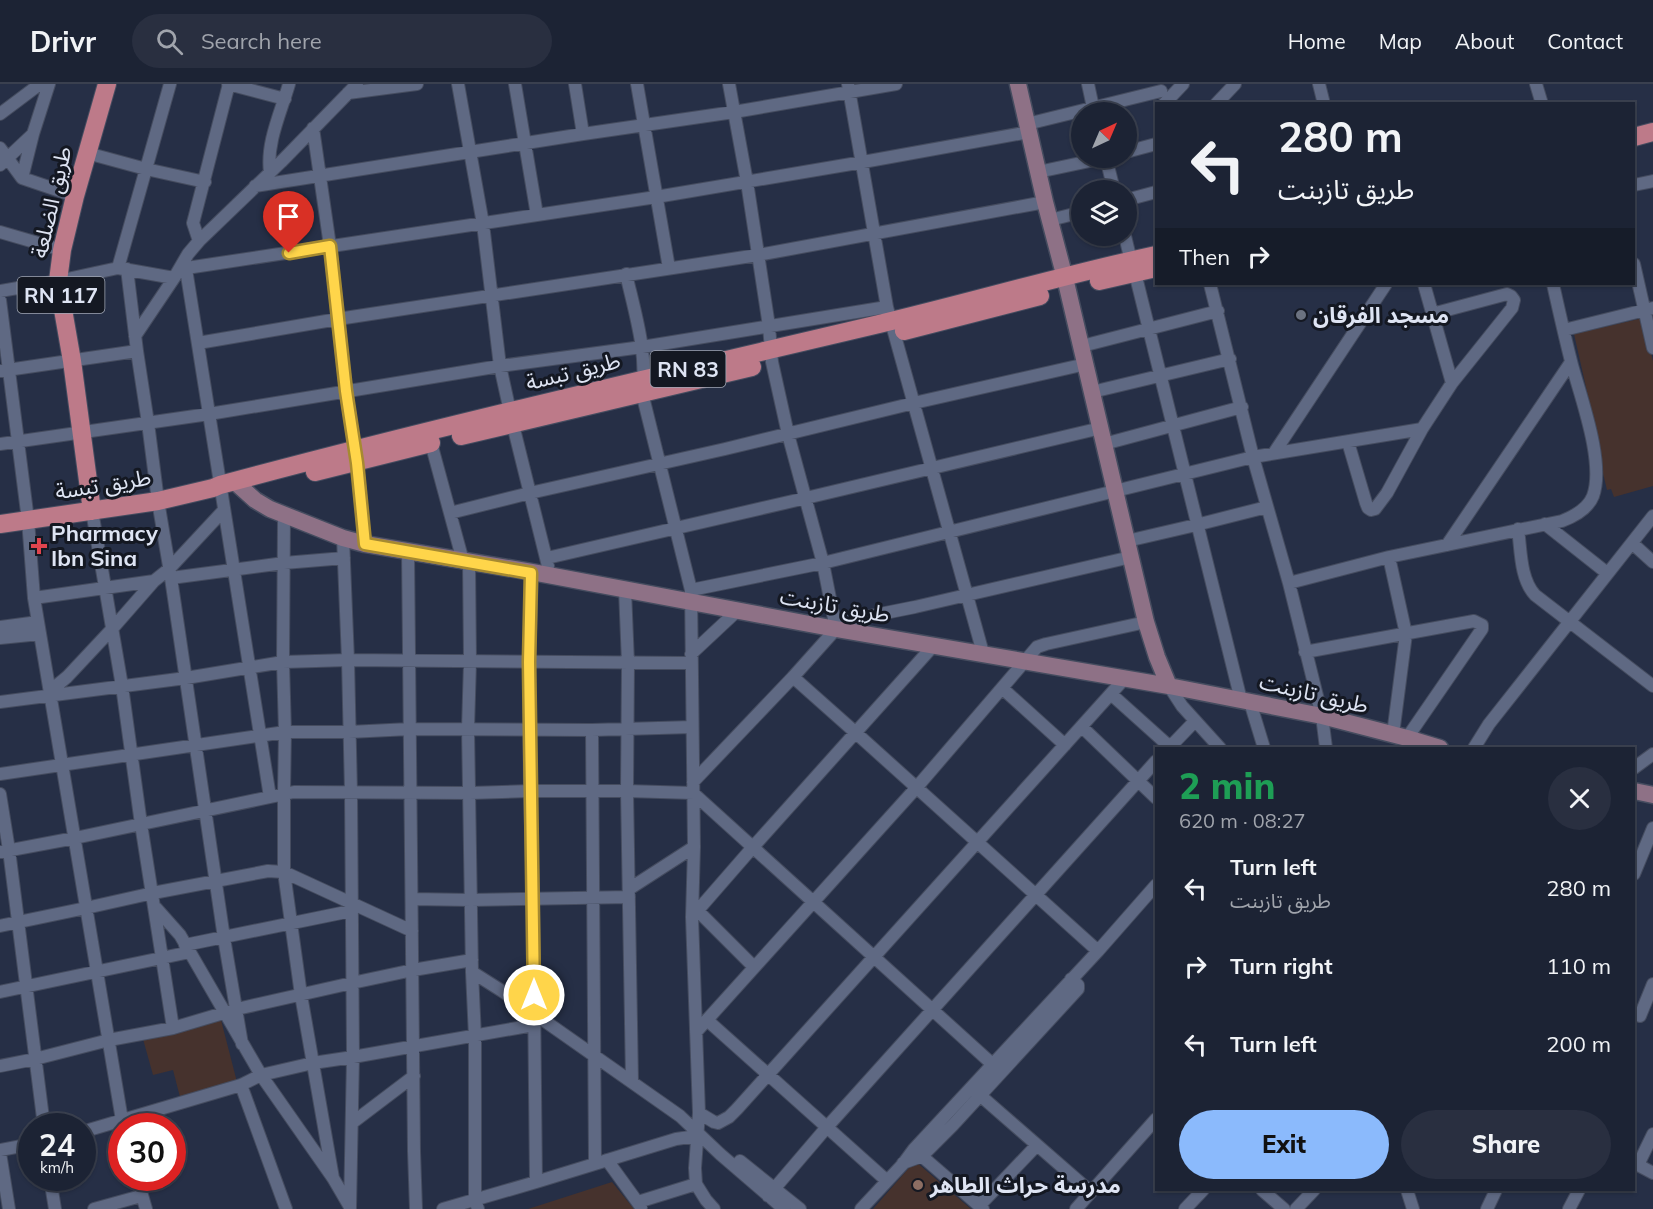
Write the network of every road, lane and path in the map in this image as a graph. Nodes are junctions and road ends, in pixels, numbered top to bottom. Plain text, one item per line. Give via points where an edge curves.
1 (40, 84) edge
2 (49, 84) edge
3 (107, 84) edge
4 (170, 84) edge
5 (229, 84) edge
6 (289, 84) edge
7 (417, 84) edge
8 (458, 84) edge
9 (515, 84) edge
10 (575, 84) edge
11 (637, 84) edge
12 (729, 84) edge
13 (896, 84) edge
14 (1018, 84) edge
15 (1088, 84) edge
16 (1183, 84) edge
17 (1235, 84) edge
18 (1319, 84) edge
19 (1536, 84) edge
20 (353, 88) edge
21 (849, 88) edge
22 (1162, 96) edge
23 (285, 99) junction
24 (1092, 102) edge
25 (1133, 102) edge
26 (1218, 102) edge
27 (1324, 102) edge
28 (1541, 102) edge
29 (734, 112) junction
30 (0, 114) edge
31 (1071, 116) edge
32 (645, 126) junction
33 (312, 128) junction
34 (1028, 128) junction
35 (1653, 132) edge
36 (33, 134) junction
37 (583, 134) junction
38 (1635, 137) edge
39 (525, 143) junction
40 (1653, 143) edge
41 (1155, 144) edge
42 (0, 148) edge
43 (1635, 148) edge
44 (1137, 149) edge
45 (471, 152) junction
46 (87, 153) junction
47 (4, 162) edge
48 (863, 162) junction
49 (1071, 165) edge
50 (146, 169) junction
51 (270, 172) junction
52 (1038, 172) junction
53 (320, 176) junction
54 (22, 178) junction
55 (1653, 181) edge
56 (205, 182) junction
57 (747, 182) junction
58 (1635, 185) edge
59 (255, 186) junction
60 (1155, 192) edge
61 (75, 196) junction
62 (656, 197) junction
63 (1137, 197) edge
64 (1044, 202) junction
65 (537, 215) junction
66 (1071, 215) edge
67 (1050, 220) junction
68 (483, 224) junction
69 (0, 232) edge
70 (875, 234) junction
71 (199, 241) junction
72 (330, 246) junction
73 (1128, 246) edge
74 (62, 250) junction
75 (758, 255) junction
76 (1155, 256) edge
77 (1133, 267) junction
78 (1635, 267) edge
79 (122, 268) junction
80 (669, 268) junction
81 (1155, 268) edge
82 (180, 272) junction
83 (626, 274) junction
84 (58, 281) junction
85 (1066, 283) junction
86 (1210, 285) edge
87 (1385, 285) edge
88 (1424, 285) edge
89 (1553, 285) edge
90 (0, 291) edge
91 (492, 296) junction
92 (0, 300) edge
93 (1648, 309) edge
94 (1218, 311) junction
95 (1432, 314) junction
96 (338, 320) junction
97 (891, 321) junction
98 (769, 326) junction
99 (1149, 329) junction
100 (1564, 330) junction
101 (135, 336) junction
102 (198, 343) junction
103 (1082, 346) junction
104 (642, 347) junction
105 (1653, 348) edge
106 (136, 351) junction
107 (771, 356) junction
108 (1230, 359) junction
109 (72, 361) junction
110 (1571, 362) junction
111 (1086, 364) junction
112 (501, 366) junction
113 (5, 371) edge
114 (1160, 377) junction
115 (1452, 383) junction
116 (643, 386) junction
117 (346, 391) junction
118 (1092, 392) junction
119 (914, 403) junction
120 (1242, 407) junction
121 (209, 414) junction
122 (511, 418) junction
123 (148, 423) junction
124 (1172, 426) junction
125 (1422, 429) junction
126 (82, 433) junction
127 (788, 434) junction
128 (1102, 436) junction
129 (18, 442) junction
130 (1348, 442) junction
131 (431, 443) junction
132 (0, 444) edge
133 (1274, 453) junction
134 (356, 456) junction
135 (1254, 456) junction
136 (660, 464) junction
137 (932, 468) junction
138 (1184, 474) junction
139 (226, 486) junction
140 (1115, 491) junction
141 (530, 493) junction
142 (806, 498) junction
143 (158, 501) junction
144 (1267, 507) junction
145 (224, 510) junction
146 (92, 511) junction
147 (450, 513) junction
148 (284, 515) junction
149 (1653, 516) edge
150 (28, 520) junction
151 (0, 524) edge
152 (1545, 524) junction
153 (1196, 525) junction
154 (675, 528) junction
155 (1518, 529) junction
156 (949, 530) junction
157 (343, 538) junction
158 (1632, 543) junction
159 (365, 544) junction
160 (1447, 544) junction
161 (1129, 549) junction
162 (408, 552) junction
163 (1389, 557) junction
164 (344, 558) junction
165 (547, 558) junction
166 (466, 562) junction
167 (1653, 562) edge
168 (284, 563) junction
169 (823, 563) junction
170 (234, 570) junction
171 (531, 573) junction
172 (1607, 573) junction
173 (170, 574) junction
174 (550, 576) junction
175 (154, 581) junction
176 (1289, 584) junction
177 (105, 587) junction
178 (625, 590) junction
179 (966, 595) junction
180 (691, 596) junction
181 (34, 598) junction
182 (737, 611) junction
183 (1146, 622) junction
184 (1570, 622) junction
185 (836, 626) junction
186 (0, 627) edge
187 (39, 628) junction
188 (112, 629) junction
189 (1406, 633) junction
190 (0, 638) edge
191 (934, 645) junction
192 (1305, 652) junction
193 (983, 653) junction
194 (691, 659) junction
195 (348, 660) junction
196 (409, 660) junction
197 (1025, 661) junction
198 (283, 662) junction
199 (470, 662) junction
200 (529, 662) junction
201 (628, 663) junction
202 (250, 667) junction
203 (186, 678) junction
204 (793, 678) junction
205 (1125, 678) junction
206 (122, 686) junction
207 (1169, 686) junction
208 (1653, 687) edge
209 (1002, 688) junction
210 (50, 693) junction
211 (1111, 694) junction
212 (1245, 701) junction
213 (0, 702) edge
214 (1322, 716) junction
215 (1195, 721) junction
216 (692, 727) junction
217 (1082, 727) junction
218 (410, 729) junction
219 (468, 729) junction
220 (627, 729) junction
221 (530, 730) junction
222 (592, 730) junction
223 (285, 732) junction
224 (350, 732) junction
225 (856, 733) junction
226 (259, 736) junction
227 (1400, 736) junction
228 (195, 745) junction
229 (1065, 745) junction
230 (1168, 747) edge
231 (1170, 747) edge
232 (1219, 747) edge
233 (1264, 747) edge
234 (1326, 747) edge
235 (1437, 747) edge
236 (1475, 747) edge
237 (1653, 753) edge
238 (132, 754) junction
239 (1155, 762) edge
240 (63, 764) junction
241 (1635, 767) edge
242 (0, 774) edge
243 (1138, 780) junction
244 (693, 787) junction
245 (917, 787) junction
246 (1635, 790) edge
247 (530, 791) junction
248 (627, 791) junction
249 (592, 792) junction
250 (284, 793) junction
251 (351, 793) junction
252 (411, 793) junction
253 (470, 793) junction
254 (0, 794) edge
255 (1653, 795) edge
256 (270, 797) junction
257 (1155, 797) edge
258 (206, 810) junction
259 (141, 824) junction
260 (1651, 836) edge
261 (75, 838) junction
262 (978, 842) junction
263 (694, 847) junction
264 (753, 847) junction
265 (4, 851) edge
266 (285, 872) junction
267 (1635, 872) edge
268 (216, 881) junction
269 (1155, 886) edge
270 (153, 892) junction
271 (629, 893) junction
272 (1036, 895) junction
273 (533, 898) junction
274 (593, 898) junction
275 (412, 899) junction
276 (471, 900) junction
277 (813, 902) junction
278 (155, 907) junction
279 (351, 907) junction
280 (86, 908) junction
281 (695, 914) junction
282 (17, 922) junction
283 (291, 923) junction
284 (0, 926) edge
285 (412, 931) junction
286 (224, 938) junction
287 (188, 949) junction
288 (1098, 951) junction
289 (163, 957) junction
290 (874, 957) junction
291 (472, 966) junction
292 (754, 967) junction
293 (412, 970) junction
294 (97, 973) junction
295 (352, 983) junction
296 (1653, 984) edge
297 (26, 986) junction
298 (0, 992) edge
299 (301, 996) junction
300 (237, 1009) junction
301 (933, 1009) junction
302 (224, 1012) junction
303 (1637, 1015) edge
304 (534, 1020) junction
305 (707, 1020) junction
306 (1653, 1022) edge
307 (173, 1028) junction
308 (696, 1032) junction
309 (475, 1036) junction
310 (108, 1040) junction
311 (242, 1044) junction
312 (413, 1047) junction
313 (594, 1056) junction
314 (353, 1057) junction
315 (35, 1059) junction
316 (313, 1063) junction
317 (0, 1066) edge
318 (997, 1068) junction
319 (769, 1074) junction
320 (261, 1075) junction
321 (414, 1076) junction
322 (632, 1081) junction
323 (241, 1084) junction
324 (976, 1091) junction
325 (42, 1113) edge
326 (121, 1113) edge
327 (155, 1113) edge
328 (1155, 1120) edge
329 (352, 1123) junction
330 (698, 1126) junction
331 (827, 1127) junction
332 (1653, 1134) edge
333 (1037, 1145) junction
334 (18, 1148) edge
335 (0, 1152) edge
336 (918, 1153) junction
337 (601, 1161) junction
338 (1636, 1164) edge
339 (1653, 1173) edge
340 (333, 1178) junction
341 (886, 1180) junction
342 (536, 1182) junction
343 (696, 1184) junction
344 (52, 1191) edge
345 (140, 1191) edge
346 (1202, 1191) edge
347 (1263, 1191) edge
348 (1313, 1191) edge
349 (1407, 1191) edge
350 (1578, 1191) edge
351 (771, 1192) junction
352 (1091, 1192) junction
353 (141, 1196) junction
354 (477, 1204) edge
355 (640, 1206) edge
356 (784, 1206) edge
357 (981, 1207) edge
358 (350, 1208) edge
359 (1411, 1208) edge
360 (9, 1209) edge
361 (55, 1209) edge
362 (94, 1209) edge
363 (146, 1209) edge
364 (286, 1209) edge
365 (416, 1209) edge
366 (443, 1209) edge
367 (714, 1209) edge
368 (800, 1209) edge
369 (861, 1209) edge
370 (1076, 1209) edge
371 (1185, 1209) edge
372 (1284, 1209) edge
373 (1296, 1209) edge
374 (1569, 1209) edge

1 - 30 street
2 - 36 street
3 - 46 main road, طريق الضلعة / RN 117
4 - 50 street
5 - 23 street
5 - 56 street
6 - 23 street
7 - 20 street
8 - 45 street
9 - 39 street
10 - 37 street
11 - 32 street
12 - 29 street
13 - 21 street
14 - 34 street
15 - 24 street
16 - 22 street
17 - 26 street
18 - 27 street
19 - 28 street
20 - 33 street
21 - 29 street
21 - 48 street
22 - 25 street
23 - 51 street via 271,147
29 - 32 street
29 - 57 street
31 - 34 street
32 - 37 street
32 - 62 street
33 - 51 street
33 - 53 street
34 - 48 street
34 - 52 street
35 - 38 main road
36 - 47 street
36 - 54 street
37 - 39 street
39 - 45 street
39 - 65 street
40 - 43 main road
41 - 44 street
42 - 47 street
45 - 53 street
45 - 68 street
46 - 50 street
46 - 61 main road, طريق الضلعة / RN 117
47 - 54 street
48 - 57 street
48 - 70 street
49 - 52 street
50 - 56 street
50 - 79 street
51 - 59 street
52 - 64 street
53 - 59 street
53 - 72 street
54 - 61 street
55 - 58 street
56 - 71 street via 194,223
57 - 62 street
57 - 75 street
59 - 71 street
60 - 63 street
61 - 74 main road, طريق الضلعة / RN 117
62 - 65 street
62 - 80 street
64 - 67 street
64 - 70 street
65 - 68 street
66 - 67 street
67 - 85 street
68 - 72 street
68 - 91 street
69 - 74 street
70 - 75 street
70 - 97 street
71 - 82 street
72 - 82 street
72 - 96 street
73 - 77 street
74 - 84 main road, طريق الضلعة / RN 117
75 - 80 street
75 - 98 street
76 - 77 main road, طريق تبسة / RN 83
77 - 81 main road, طريق تبسة / RN 83
77 - 85 main road, طريق تبسة / RN 83
77 - 99 street
78 - 93 street
79 - 82 street
79 - 84 street
79 - 101 street
80 - 83 street
82 - 101 street
82 - 102 street
83 - 91 street
83 - 104 street
84 - 90 street
84 - 109 main road, طريق الضلعة / RN 117
85 - 97 main road, طريق تبسة / RN 83
85 - 103 street
86 - 94 street
87 - 133 street
88 - 95 street
89 - 100 street
91 - 96 street
91 - 112 street
92 - 113 street
93 - 100 street
93 - 105 street
94 - 99 street
94 - 108 street
95 - 115 street
95 - 115 street via 1507,294 1514,300 1512,308
96 - 102 street
96 - 117 street
97 - 98 street
97 - 107 main road, طريق تبسة / RN 83
97 - 119 street
98 - 104 street
98 - 107 street
99 - 103 street
99 - 114 street
100 - 110 street
101 - 106 street
102 - 121 street
103 - 111 street
104 - 112 street
104 - 116 street
106 - 109 street
106 - 123 street
107 - 116 main road, طريق تبسة / RN 83
107 - 127 street
108 - 114 street
108 - 120 street
109 - 113 street
109 - 126 main road, طريق الضلعة / RN 117
110 - 152 street via 1594,453 1596,484 1582,510 1572,517
110 - 160 street
111 - 118 street
111 - 119 street
112 - 117 street
112 - 122 street
113 - 129 street
114 - 118 street
114 - 124 street
115 - 125 street
116 - 122 main road, طريق تبسة / RN 83
116 - 136 street
117 - 121 street
117 - 134 street
118 - 128 street
119 - 127 street
119 - 137 street
120 - 124 street
120 - 135 street
121 - 123 street
121 - 139 street
122 - 131 main road, طريق تبسة / RN 83
122 - 134 main road, طريق تبسة / RN 83
122 - 141 street
123 - 126 street
123 - 143 street
124 - 128 street
124 - 138 street
125 - 130 street
125 - 130 street via 1387,493 1371,510
126 - 129 street
126 - 146 main road, طريق الضلعة / RN 117
127 - 136 street
127 - 142 street
128 - 137 street
128 - 140 street
129 - 132 street
129 - 150 street
130 - 133 street
131 - 134 main road, طريق تبسة / RN 83
131 - 147 street
133 - 135 street
134 - 139 main road, طريق تبسة / RN 83
134 - 159 street
135 - 138 street
135 - 144 street
136 - 141 street
136 - 154 street
137 - 142 street
137 - 156 street
138 - 140 street
138 - 153 street
139 - 143 main road, طريق تبسة / RN 83
139 - 145 street
139 - 148 street, طريق تازبنت
140 - 156 street
140 - 161 street
141 - 147 street
141 - 165 street
142 - 154 street
142 - 169 street
143 - 146 main road, طريق تبسة / RN 83
143 - 173 street
144 - 153 street
144 - 176 street
145 - 170 street
145 - 173 street
146 - 150 main road, طريق تبسة / RN 83
146 - 177 street
147 - 166 street
148 - 157 street, طريق تازبنت
148 - 168 street
149 - 158 street
150 - 151 main road, طريق تبسة / RN 83
150 - 181 street
152 - 155 street
152 - 172 street
153 - 161 street
153 - 212 street
154 - 165 street
154 - 180 street
155 - 160 street
155 - 184 street via 1527,585
156 - 169 street
156 - 179 street
157 - 159 street, طريق تازبنت
157 - 164 street
158 - 167 street
158 - 172 street
159 - 162 street, طريق تازبنت
160 - 163 street
161 - 179 street
161 - 183 street
162 - 166 street, طريق تازبنت
162 - 196 street
163 - 176 street
163 - 189 street
164 - 168 street
164 - 195 street
165 - 174 street
166 - 171 street, طريق تازبنت
166 - 199 street
168 - 170 street
168 - 198 street
169 - 180 street
169 - 185 street
170 - 173 street
170 - 202 street
171 - 174 street, طريق تازبنت
171 - 200 street
172 - 184 street
173 - 175 street
173 - 203 street
174 - 178 street, طريق تازبنت
175 - 177 street
175 - 188 street
176 - 192 street
177 - 181 street
177 - 188 street
178 - 180 street, طريق تازبنت
178 - 201 street
179 - 185 street
179 - 193 street
180 - 182 street, طريق تازبنت
180 - 194 street
181 - 187 street
182 - 185 street, طريق تازبنت
182 - 194 street
183 - 197 street via 1046,644 1037,647
183 - 207 street
184 - 208 street
184 - 236 street
185 - 191 street, طريق تازبنت
185 - 204 street
186 - 187 street
187 - 190 street
187 - 210 street
188 - 206 street
188 - 210 street
189 - 192 street
189 - 227 street
189 - 227 street via 1474,621 1482,625
191 - 193 street, طريق تازبنت
191 - 225 street
192 - 214 street
193 - 197 street, طريق تازبنت
194 - 201 street
194 - 216 street
195 - 196 street
195 - 198 street
195 - 224 street
196 - 199 street
196 - 218 street
197 - 205 street, طريق تازبنت
197 - 209 street
198 - 202 street
198 - 223 street
199 - 200 street
199 - 219 street
200 - 201 street
200 - 221 street
201 - 220 street
202 - 203 street
202 - 226 street
203 - 206 street
203 - 228 street
204 - 225 street
204 - 244 street
205 - 207 street, طريق تازبنت
205 - 211 street
206 - 210 street
206 - 238 street
207 - 212 street, طريق تازبنت
207 - 215 street
209 - 229 street
209 - 245 street
210 - 213 street
210 - 240 street
211 - 217 street
211 - 230 street
212 - 214 street, طريق تازبنت
212 - 233 street
214 - 227 street, طريق تازبنت
214 - 234 street
215 - 231 street
215 - 232 street
216 - 220 street
216 - 244 street
217 - 229 street
217 - 243 street
218 - 219 street
218 - 224 street
218 - 252 street
219 - 221 street
219 - 253 street
220 - 222 street
220 - 248 street
221 - 222 street
221 - 247 street
222 - 249 street
223 - 224 street
223 - 226 street
223 - 250 street
224 - 251 street
225 - 245 street
225 - 264 street
226 - 228 street
226 - 256 street
227 - 235 street, طريق تازبنت
228 - 238 street
228 - 258 street
229 - 262 street
237 - 241 street
238 - 240 street
238 - 259 street
239 - 243 street
240 - 242 street
240 - 261 street
243 - 257 street
243 - 272 street
244 - 248 street
244 - 263 street
244 - 264 street
245 - 262 street
245 - 277 street
246 - 255 street
247 - 249 street
247 - 253 street
247 - 273 street
248 - 249 street
248 - 271 street
249 - 274 street
250 - 251 street
250 - 256 street
250 - 266 street
251 - 252 street
251 - 279 street
252 - 253 street
252 - 275 street
253 - 276 street
254 - 265 street
256 - 258 street
258 - 259 street
258 - 268 street
259 - 261 street
259 - 270 street
260 - 267 street
261 - 265 street
261 - 280 street
262 - 272 street
262 - 290 street
263 - 271 street
263 - 281 street
264 - 277 street
264 - 281 street
265 - 282 street
266 - 268 street via 268,871
266 - 279 street
266 - 283 street
268 - 270 street
268 - 286 street
269 - 288 street
270 - 278 street
270 - 280 street
271 - 274 street
271 - 322 street
272 - 288 street
272 - 301 street
273 - 274 street
273 - 276 street
273 - 304 street
274 - 313 street
275 - 276 street
275 - 285 street
276 - 291 street
277 - 290 street
277 - 292 street
278 - 287 street
278 - 289 street
279 - 283 street
279 - 285 street
279 - 295 street
280 - 282 street
280 - 294 street
281 - 292 street
281 - 308 street
282 - 284 street
282 - 297 street
283 - 286 street
283 - 299 street
285 - 293 street
286 - 287 street
286 - 300 street
287 - 289 street
287 - 302 street
288 - 318 street
289 - 294 street
289 - 307 street
290 - 301 street
290 - 319 street
291 - 293 street
291 - 304 street
291 - 309 street
292 - 305 street
293 - 295 street
293 - 312 street
294 - 297 street
294 - 310 street
295 - 299 street
295 - 314 street
296 - 303 street
297 - 298 street
297 - 315 street
299 - 300 street
299 - 316 street
300 - 302 street
300 - 311 street
301 - 318 street
301 - 331 street
302 - 307 street
302 - 311 street
303 - 306 street
304 - 309 street
304 - 313 street
304 - 342 street
305 - 308 street
305 - 319 street
307 - 310 street
308 - 330 street
309 - 312 street
309 - 354 street
310 - 315 street
310 - 326 street
311 - 320 street
312 - 314 street
312 - 321 street
313 - 322 street
313 - 337 street
314 - 316 street
314 - 329 street
315 - 317 street
315 - 325 street
316 - 320 street
316 - 340 street
318 - 324 street
319 - 330 street via 723,1121
319 - 331 street
320 - 323 street
320 - 340 street
321 - 329 street
321 - 365 street
322 - 330 street
323 - 327 street
323 - 364 street
324 - 333 street
324 - 336 street
328 - 352 street
329 - 358 street
330 - 337 street via 676,1139
330 - 343 street
330 - 351 street via 720,1154
331 - 341 street
331 - 351 street
332 - 338 street
333 - 352 street
333 - 357 street
334 - 335 street
335 - 360 street
336 - 341 street
336 - 357 street
337 - 342 street
337 - 355 street
338 - 339 street
340 - 358 street
341 - 369 street
342 - 354 street
343 - 355 street
343 - 367 street
344 - 361 street
345 - 353 street
346 - 371 street
347 - 372 street
348 - 373 street
349 - 359 street
350 - 374 street
351 - 356 street
352 - 370 street
353 - 362 street
353 - 363 street
354 - 366 street
356 - 368 street

